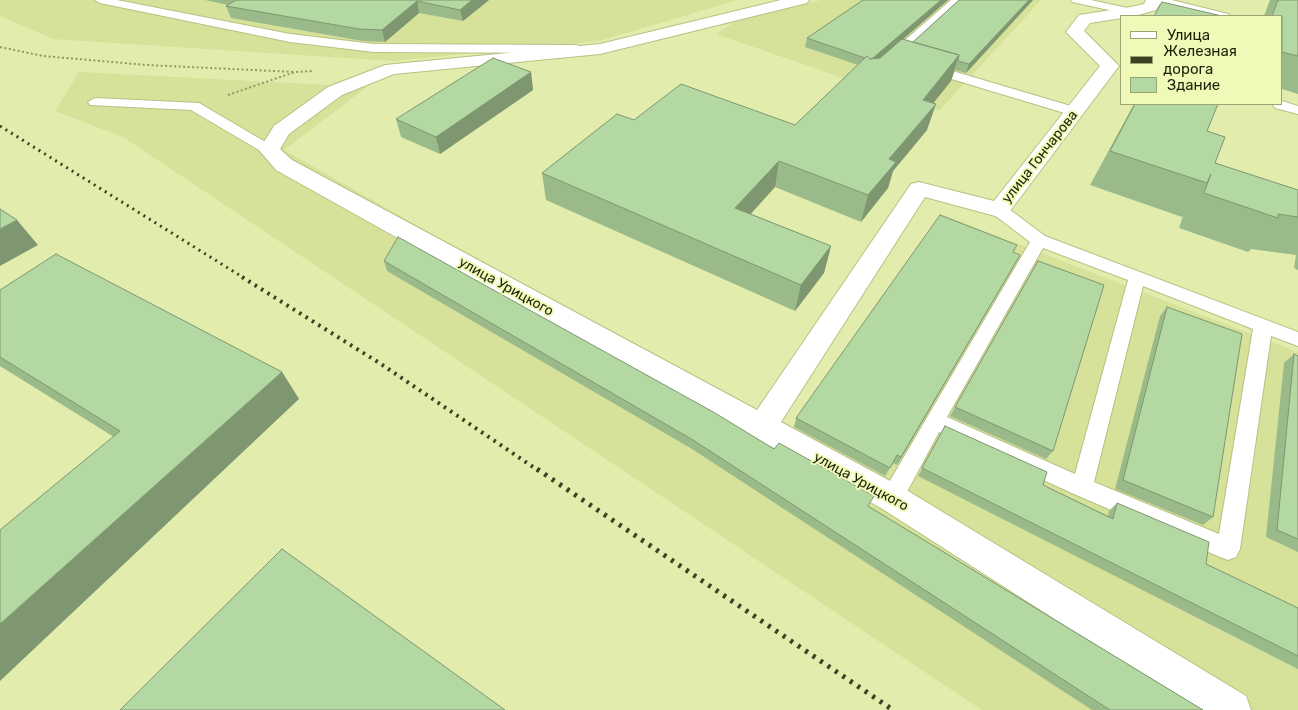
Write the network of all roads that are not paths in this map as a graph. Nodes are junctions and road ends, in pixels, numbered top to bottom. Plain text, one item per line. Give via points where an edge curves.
1 (100, 0) edge
2 (800, 0) edge
3 (958, 0) edge
4 (1076, 0) edge
5 (1154, 0) edge
6 (1158, 0) edge
7 (1132, 12) junction
8 (1220, 15) edge
9 (600, 49) junction
10 (893, 57) junction
11 (881, 68) edge
12 (95, 102) dead end
13 (1280, 105) edge
14 (1298, 110) edge
15 (1076, 112) junction
16 (269, 150) junction
17 (998, 210) junction
18 (1039, 240) junction
19 (1137, 277) junction
20 (1263, 326) junction
21 (1298, 339) edge
22 (935, 421) junction
23 (762, 427) junction
24 (1082, 487) junction
25 (892, 498) junction
26 (1232, 710) edge

1 - 9 lane via 290,38 374,48
2 - 9 street
3 - 10 lane
4 - 7 lane
5 - 7 street, улица Гончарова via 1150,7
6 - 8 lane
7 - 15 street, улица Гончарова via 1085,19 1075,32 1110,66
9 - 16 street via 391,69 335,91 281,130
10 - 11 lane
10 - 15 lane
12 - 16 lane via 194,106
13 - 14 lane
15 - 17 street, улица Гончарова
16 - 23 street, улица Урицкого via 284,165
17 - 18 lane
17 - 23 street, улица Гончарова via 919,190
18 - 19 lane
18 - 22 lane
19 - 20 lane
19 - 24 lane
20 - 21 lane
20 - 24 lane via 1228,548
22 - 24 lane
22 - 25 lane
23 - 25 street, улица Урицкого
25 - 26 street, улица Урицкого

